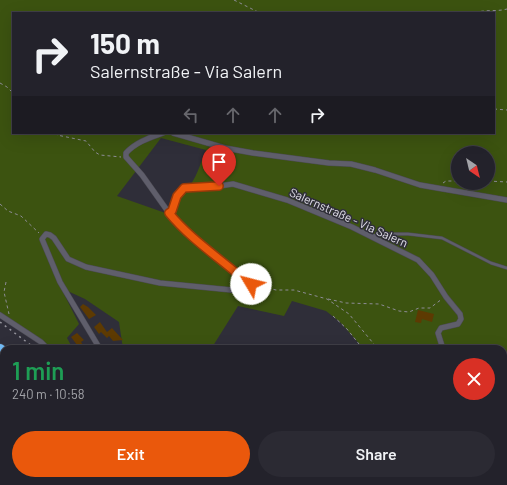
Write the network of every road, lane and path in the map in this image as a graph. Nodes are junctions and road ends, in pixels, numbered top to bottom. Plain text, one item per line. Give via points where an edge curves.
1 (234, 0) edge
2 (507, 9) edge
3 (258, 12) edge
4 (478, 12) edge
5 (0, 83) edge
6 (12, 92) edge
7 (495, 109) edge
8 (507, 110) edge
9 (56, 134) edge
10 (160, 134) edge
11 (176, 134) edge
12 (126, 157) junction
13 (451, 181) edge
14 (495, 181) edge
15 (507, 182) edge
16 (435, 187) junction
17 (507, 200) edge
18 (0, 204) edge
19 (169, 213) junction
20 (370, 236) junction
21 (43, 237) junction
22 (507, 268) edge
23 (6, 282) dead end
24 (251, 284) junction
25 (446, 297) junction
26 (327, 299) junction
27 (0, 315) edge
28 (333, 316) dead end
29 (11, 323) junction
30 (44, 345) edge
31 (98, 345) edge
32 (360, 345) edge
33 (375, 345) edge
34 (442, 345) edge

1 - 3 path
2 - 4 path
5 - 6 path
7 - 8 path
9 - 12 path via 86,141 100,155
10 - 12 street via 132,147 126,153
11 - 16 street via 252,153 351,164 420,185
12 - 19 street
13 - 16 path
14 - 15 path
16 - 17 street
18 - 21 path via 8,211 21,216
19 - 20 street, Salernstraße - Via Salern via 184,188 233,184 288,200
19 - 24 street via 187,234
20 - 22 lane via 408,234 442,238
20 - 25 street, Salernstraße - Via Salern via 418,260 432,275
21 - 24 street via 46,234 50,235 68,259 86,267 160,283 242,291 246,291
21 - 31 street via 60,282
23 - 29 path via 4,292
24 - 26 path via 276,290 298,290
25 - 26 path via 430,308 419,308 409,312 379,304 346,303
25 - 34 street, Salernstraße - Via Salern via 461,319 458,324 441,328 438,333
26 - 33 path via 349,314
27 - 29 street
28 - 32 path
29 - 30 street

